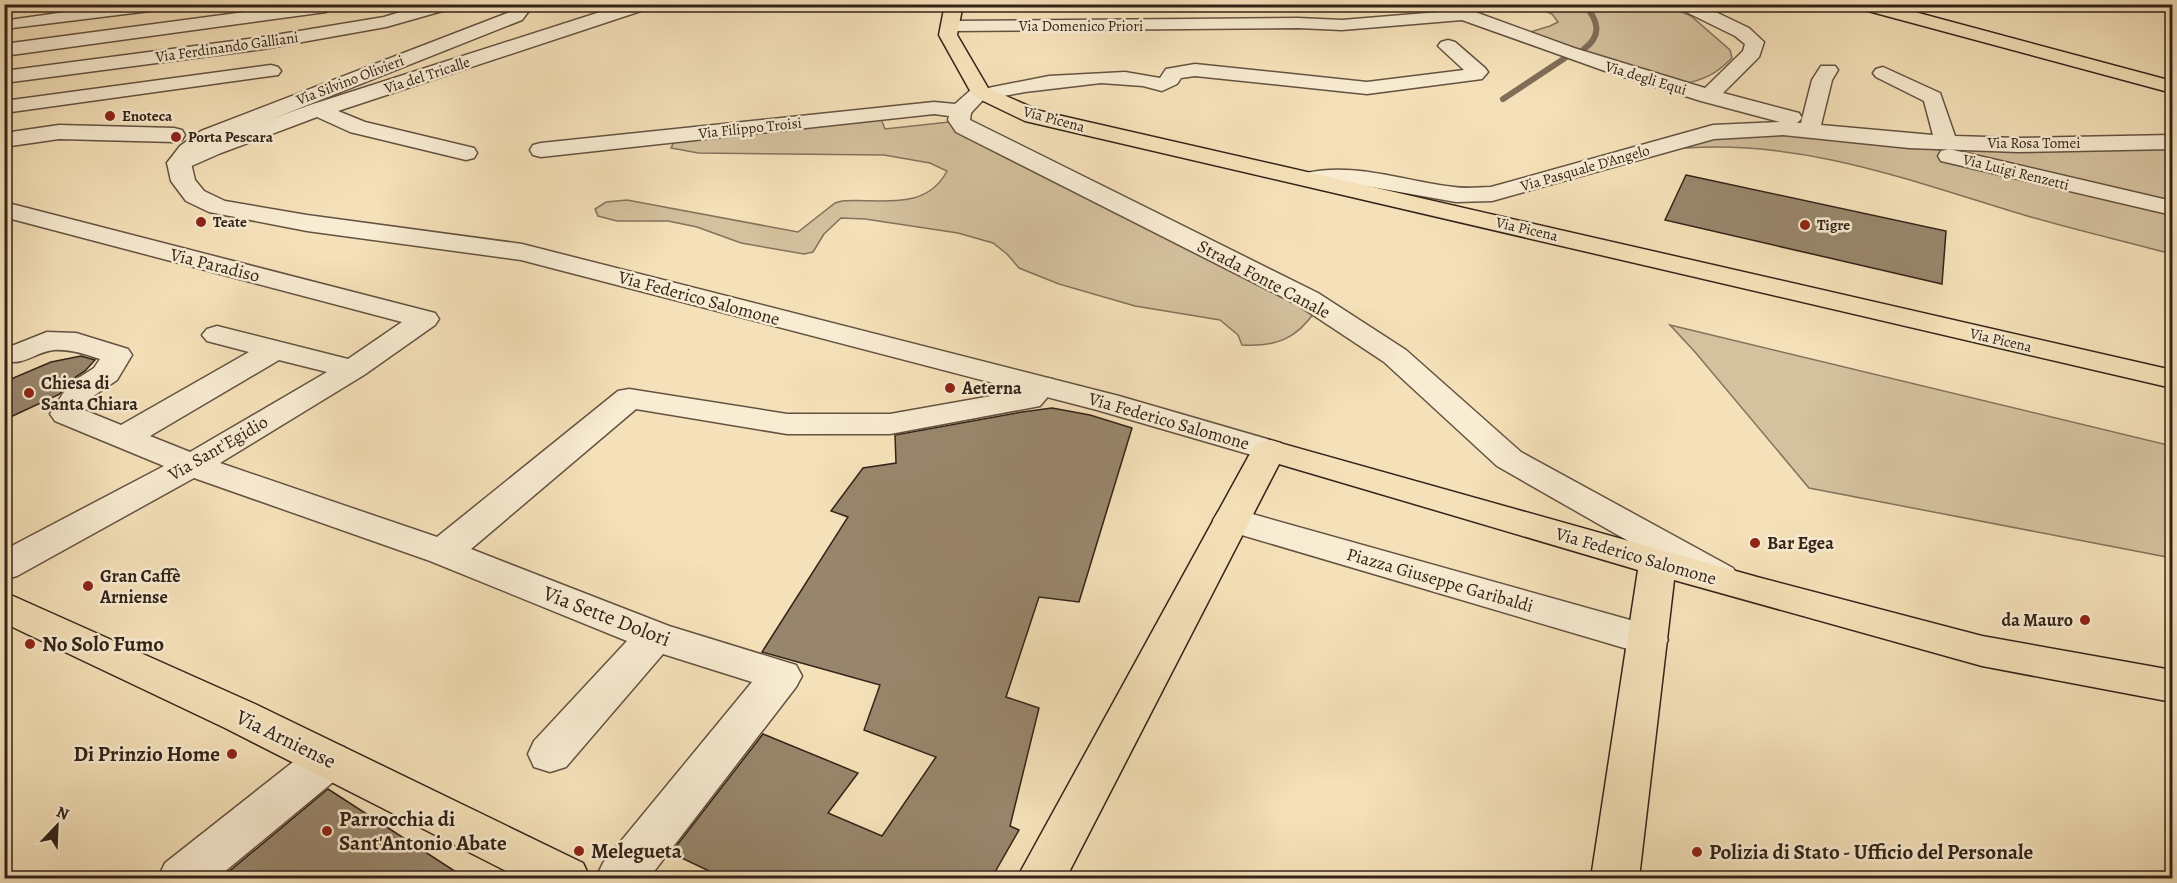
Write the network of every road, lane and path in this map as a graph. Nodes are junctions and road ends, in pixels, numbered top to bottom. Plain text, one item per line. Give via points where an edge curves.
1 (23, 4) edge
2 (447, 4) edge
3 (526, 4) edge
4 (644, 4) edge
5 (1436, 4) edge
6 (1684, 4) edge
7 (1863, 4) edge
8 (1901, 4) edge
9 (164, 5) edge
10 (324, 7) edge
11 (952, 15) edge
12 (1464, 15) junction
13 (7, 27) edge
14 (338, 30) junction
15 (1448, 46) dead end
16 (4, 50) edge
17 (2140, 60) dead end
18 (1828, 70) dead end
19 (271, 71) dead end
20 (1883, 73) dead end
21 (4, 77) edge
22 (2172, 87) edge
23 (1708, 97) junction
24 (975, 99) junction
25 (4, 107) edge
26 (318, 110) junction
27 (168, 112) dead end
28 (1812, 123) junction
29 (136, 134) junction
30 (1860, 135) junction
31 (209, 136) junction
32 (4, 140) edge
33 (1946, 142) junction
34 (2172, 142) edge
35 (541, 150) dead end
36 (466, 153) dead end
37 (179, 163) junction
38 (1310, 179) junction
39 (2172, 208) edge
40 (4, 209) edge
41 (425, 319) joint
42 (217, 335) dead end
43 (274, 350) junction
44 (15, 355) dead end
45 (353, 369) junction
46 (2172, 379) edge
47 (1041, 386) junction
48 (124, 437) junction
49 (1269, 450) junction
50 (192, 465) junction
51 (1231, 520) junction
52 (443, 552) junction
53 (1658, 562) junction
54 (4, 567) edge
55 (1732, 584) junction
56 (10, 615) edge
57 (655, 636) junction
58 (1648, 640) junction
59 (2172, 686) edge
60 (550, 753) dead end
61 (328, 760) junction
62 (182, 879) edge
63 (566, 879) edge
64 (620, 879) edge
65 (1041, 879) edge
66 (1615, 879) edge

1 - 13 street
2 - 14 street, Via Ferdinando Galliani via 386,22
3 - 31 street, Via Silvino Olivieri via 516,16
4 - 26 street, Via del Tricalle
5 - 12 street, Via degli Equi
6 - 23 street via 1755,42 1752,52
7 - 22 main road
8 - 17 main road
9 - 13 street
10 - 14 street
10 - 16 street
11 - 12 street, Via Domenico Priori via 1342,25
11 - 24 main road via 948,35
12 - 23 street, Via degli Equi via 1590,61
14 - 21 street, Via Ferdinando Galliani
15 - 24 street via 1478,72 1367,88 1195,70 1173,73 1170,81 1162,84 1149,78 1061,80 1009,87
18 - 28 street
19 - 25 street
20 - 33 street via 1933,97
23 - 28 street, Via degli Equi
24 - 35 street, Via Filippo Troisi via 934,108
24 - 38 main road, Via Picena via 1033,116
24 - 55 street, Strada Fonte Canale via 959,120 964,127 1308,299 1395,356 1509,459
26 - 36 street via 358,128
26 - 37 street, Via del Tricalle
27 - 29 street
28 - 30 street, Via degli Equi
29 - 31 street
29 - 32 street via 59,132
30 - 33 street, Via Rosa Tomei
30 - 38 street, Via Pasquale D'Angelo via 1783,128 1713,132 1492,194 1456,195 1349,176
30 - 39 street, Via Luigi Renzetti
31 - 37 street, Via Silvino Olivieri
33 - 34 street, Via Rosa Tomei
37 - 47 street, Via Federico Salomone via 183,180 195,196 218,207 522,252
38 - 46 main road, Via Picena
40 - 41 street, Via Paradiso
41 - 45 street, Via Sant'Egidio
42 - 43 street
43 - 45 street
43 - 48 street
44 - 48 street, Via Sette Dolori via 47,341 76,342 117,355 106,374 80,391 66,414
45 - 50 street, Via Sant'Egidio
47 - 49 street, Via Federico Salomone
47 - 52 street via 1029,399 890,424 787,424 629,398
48 - 50 street, Via Sette Dolori
49 - 51 main road
49 - 53 main road, Via Federico Salomone
50 - 52 street, Via Sette Dolori
50 - 54 street, Via Sant'Egidio
51 - 58 street, Piazza Giuseppe Garibaldi
51 - 65 main road
52 - 57 street, Via Sette Dolori
53 - 55 main road, Via Federico Salomone
53 - 58 main road
55 - 59 main road, Via Federico Salomone via 1982,651
56 - 61 main road, Via Arniense via 240,716
57 - 60 street
57 - 64 street, Via Sette Dolori via 781,676
58 - 66 main road
61 - 62 street
61 - 63 main road, Via Arniense

